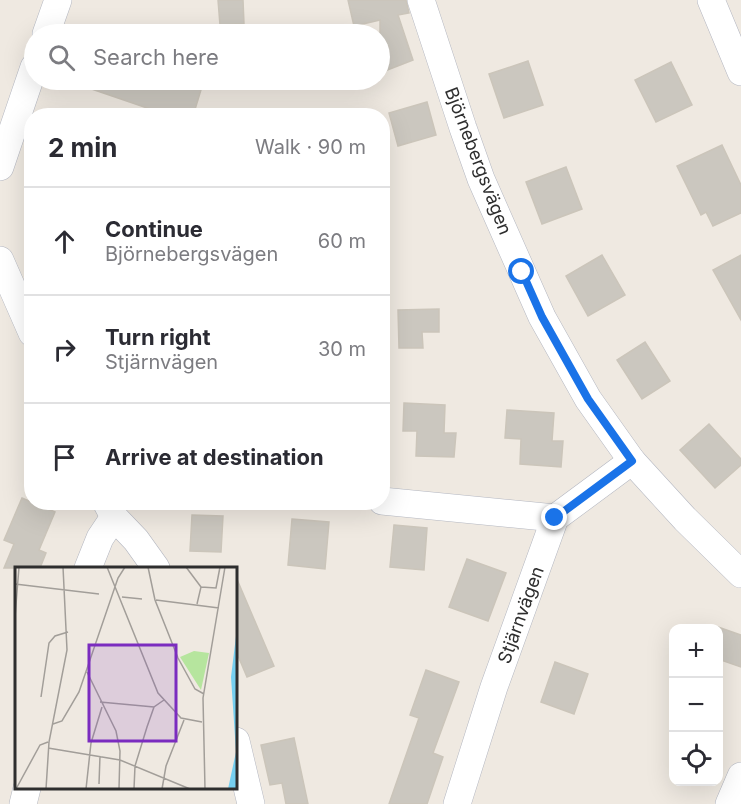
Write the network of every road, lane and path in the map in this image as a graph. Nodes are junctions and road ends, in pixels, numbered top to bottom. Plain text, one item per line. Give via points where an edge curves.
1 (58, 0) edge
2 (421, 0) edge
3 (711, 0) edge
4 (50, 24) edge
5 (741, 72) edge
6 (26, 90) edge
7 (0, 167) edge
8 (0, 260) edge
9 (24, 315) edge
10 (632, 461) junction
11 (390, 502) edge
12 (110, 510) edge
13 (555, 518) junction
14 (88, 567) edge
15 (155, 567) edge
16 (741, 574) edge
17 (237, 745) edge
18 (741, 776) edge
19 (27, 789) edge
20 (23, 804) edge
21 (251, 804) edge
22 (457, 804) edge
23 (729, 804) edge

1 - 4 street
2 - 10 street, Björnebergsvägen via 482,179 542,317 588,399
3 - 5 street
6 - 7 street
8 - 9 street
10 - 13 street
10 - 16 street, Björnebergsvägen
11 - 13 street
12 - 14 street
12 - 15 street
13 - 22 street, Stjärnvägen
17 - 21 street
18 - 23 street
19 - 20 street

